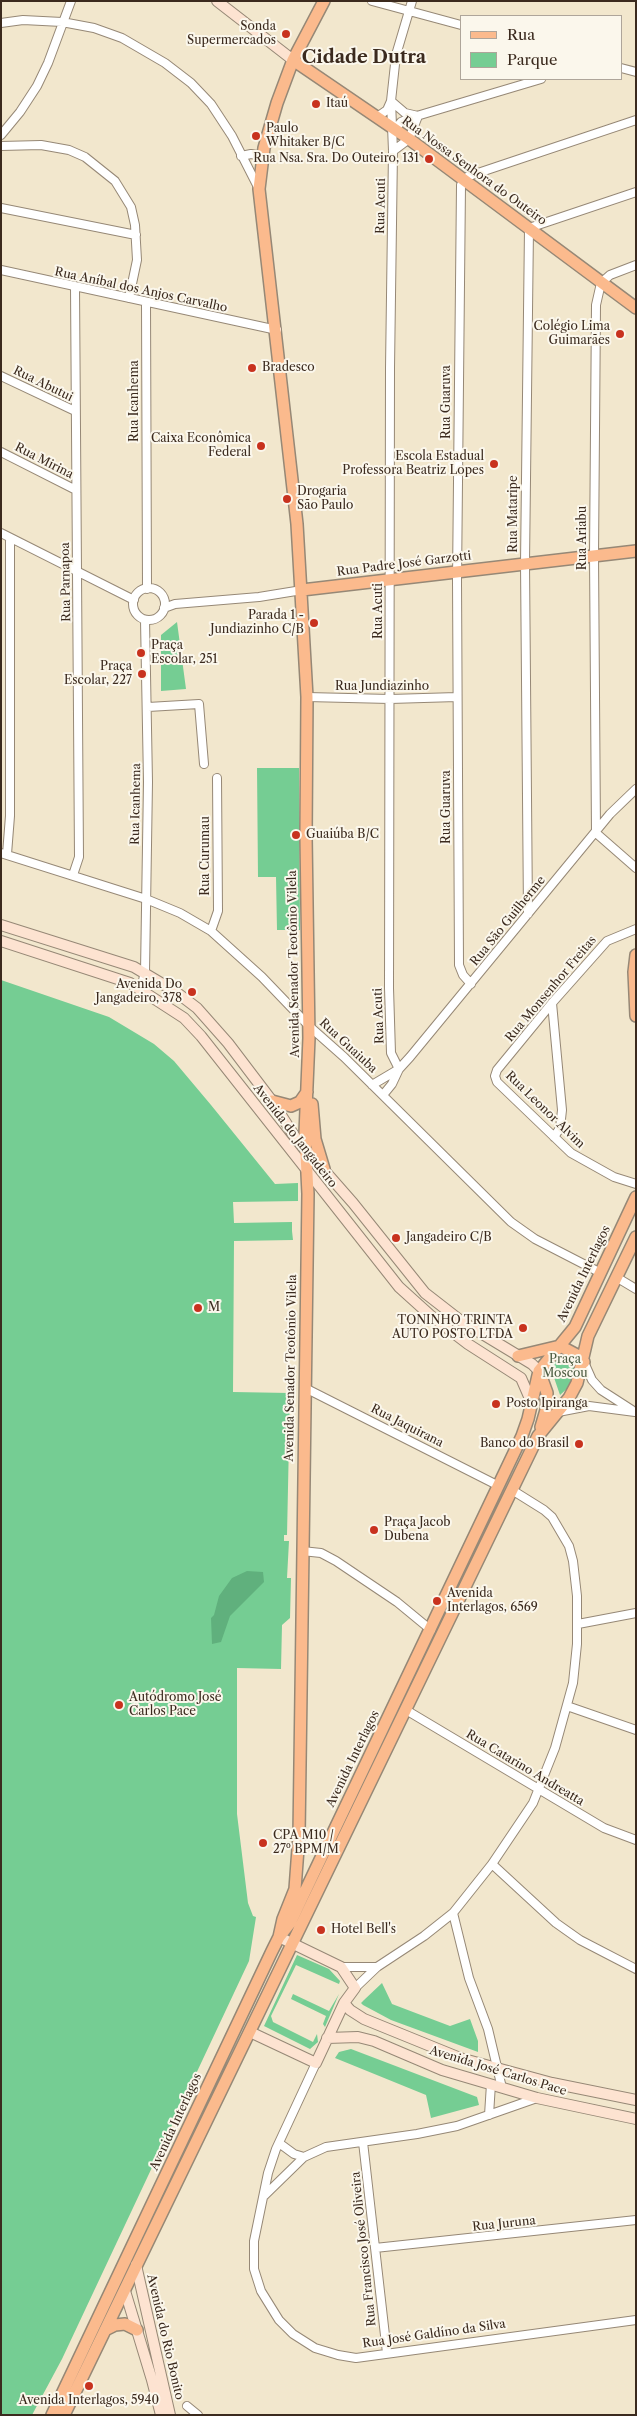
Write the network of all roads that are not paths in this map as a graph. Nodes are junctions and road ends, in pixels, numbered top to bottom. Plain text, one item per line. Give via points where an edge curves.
1 (71, 1) edge
2 (217, 1) edge
3 (324, 1) edge
4 (372, 1) edge
5 (412, 1) edge
6 (409, 10) junction
7 (62, 22) junction
8 (1, 23) edge
9 (460, 25) edge
10 (292, 60) junction
11 (622, 68) edge
12 (636, 72) edge
13 (538, 80) edge
14 (391, 101) junction
15 (418, 116) junction
16 (377, 117) junction
17 (636, 120) edge
18 (393, 128) junction
19 (1, 135) edge
20 (409, 139) junction
21 (1, 146) edge
22 (393, 152) junction
23 (241, 156) junction
24 (263, 156) junction
25 (464, 179) junction
26 (260, 188) junction
27 (636, 192) edge
28 (1, 208) edge
29 (529, 228) junction
30 (136, 235) junction
31 (636, 265) edge
32 (1, 270) edge
33 (602, 283) junction
34 (75, 287) junction
35 (130, 298) junction
36 (146, 302) junction
37 (636, 308) edge
38 (277, 330) junction
39 (1, 376) edge
40 (75, 411) junction
41 (1, 452) edge
42 (76, 490) junction
43 (1, 533) edge
44 (10, 538) junction
45 (636, 550) edge
46 (594, 555) junction
47 (525, 564) junction
48 (77, 570) junction
49 (457, 571) junction
50 (390, 579) junction
51 (147, 589) junction
52 (302, 590) junction
53 (136, 597) junction
54 (163, 598) junction
55 (175, 604) junction
56 (164, 608) junction
57 (145, 620) junction
58 (307, 697) junction
59 (457, 697) junction
60 (390, 699) junction
61 (148, 707) junction
62 (204, 764) dead end
63 (217, 778) dead end
64 (636, 789) edge
65 (596, 834) junction
66 (4, 854) edge
67 (636, 868) edge
68 (74, 875) junction
69 (146, 899) junction
70 (528, 914) junction
71 (1, 925) edge
72 (636, 929) edge
73 (211, 931) junction
74 (1, 941) edge
75 (636, 954) edge
76 (145, 972) junction
77 (471, 984) junction
78 (141, 989) junction
79 (552, 1003) junction
80 (636, 1016) edge
81 (309, 1026) junction
82 (399, 1069) junction
83 (495, 1076) joint
84 (372, 1085) junction
85 (308, 1091) junction
86 (383, 1095) junction
87 (272, 1102) junction
88 (554, 1137) junction
89 (306, 1150) junction
90 (324, 1169) junction
91 (308, 1171) junction
92 (636, 1184) edge
93 (636, 1197) edge
94 (636, 1237) edge
95 (601, 1273) junction
96 (616, 1277) junction
97 (636, 1289) edge
98 (476, 1331) junction
99 (468, 1344) junction
100 (560, 1346) junction
101 (518, 1356) junction
102 (584, 1362) junction
103 (539, 1371) junction
104 (305, 1388) junction
105 (531, 1401) junction
106 (558, 1412) junction
107 (636, 1412) edge
108 (538, 1436) junction
109 (498, 1486) junction
110 (512, 1490) junction
111 (302, 1551) junction
112 (636, 1613) edge
113 (578, 1624) junction
114 (431, 1630) junction
115 (567, 1706) junction
116 (406, 1710) junction
117 (636, 1730) edge
118 (539, 1790) junction
119 (636, 1840) edge
120 (492, 1864) junction
121 (453, 1913) junction
122 (278, 1937) junction
123 (293, 1943) junction
124 (340, 1967) junction
125 (377, 1967) junction
126 (636, 1969) edge
127 (355, 1988) junction
128 (344, 2003) junction
129 (245, 2008) junction
130 (250, 2032) junction
131 (327, 2038) junction
132 (316, 2063) junction
133 (497, 2068) junction
134 (491, 2084) junction
135 (502, 2088) junction
136 (537, 2098) junction
137 (636, 2100) edge
138 (489, 2115) junction
139 (636, 2119) edge
140 (363, 2142) junction
141 (279, 2143) junction
142 (304, 2157) junction
143 (262, 2197) junction
144 (636, 2220) edge
145 (375, 2248) junction
146 (123, 2264) junction
147 (136, 2266) junction
148 (124, 2291) junction
149 (636, 2320) edge
150 (105, 2330) junction
151 (137, 2330) junction
152 (387, 2354) junction
153 (187, 2406) dead end
154 (52, 2415) edge
155 (64, 2415) edge
156 (160, 2415) edge
157 (170, 2415) edge
158 (198, 2415) edge

1 - 7 street
2 - 10 street
3 - 10 main road, Avenida Senador Teotônio Vilela
4 - 6 street
5 - 6 street, Rua Acuti
6 - 9 street
6 - 14 street, Rua Acuti via 396,55
7 - 8 street via 23,20
7 - 19 street via 37,86
7 - 23 street via 122,38 165,63 211,104
10 - 16 main road, Rua Nossa Senhora do Outeiro
10 - 24 main road, Avenida Senador Teotônio Vilela
11 - 12 street
13 - 15 street
14 - 15 street via 405,113
14 - 16 street via 387,110
14 - 18 street, Rua Acuti
15 - 18 street
15 - 20 street
16 - 18 main road, Rua Nossa Senhora do Outeiro
17 - 25 street
18 - 20 main road, Rua Nossa Senhora do Outeiro
18 - 22 street, Rua Acuti
20 - 22 street
20 - 25 main road, Rua Nossa Senhora do Outeiro
21 - 30 street via 56,146 85,157 115,181 131,207
22 - 50 street, Rua Acuti
23 - 24 street
23 - 26 street
24 - 26 main road, Avenida Senador Teotônio Vilela
25 - 29 main road, Rua Nossa Senhora do Outeiro
25 - 49 street, Rua Guaruva via 460,192
26 - 38 main road, Avenida Senador Teotônio Vilela
27 - 29 street
28 - 30 street
29 - 33 main road, Rua Nossa Senhora do Outeiro
29 - 47 street, Rua Mataripe
30 - 35 street via 137,260
31 - 33 street via 616,272
32 - 34 street, Rua Aníbal dos Anjos Carvalho
33 - 37 main road, Rua Nossa Senhora do Outeiro
33 - 46 street, Rua Ariabu via 596,318
34 - 35 street, Rua Aníbal dos Anjos Carvalho
34 - 40 street, Rua Parnapoa
35 - 36 street, Rua Aníbal dos Anjos Carvalho
36 - 38 street, Rua Aníbal dos Anjos Carvalho
36 - 51 street, Rua Icanhema
38 - 52 main road, Avenida Senador Teotônio Vilela
39 - 40 street, Rua Abutui
40 - 42 street, Rua Parnapoa
41 - 42 street, Rua Mirina
42 - 48 street, Rua Parnapoa
43 - 44 street
44 - 48 street
44 - 66 street via 10,816
45 - 46 main road, Rua Padre José Garzotti
46 - 47 main road, Rua Padre José Garzotti
46 - 65 street, Rua Ariabu
47 - 49 main road, Rua Padre José Garzotti
47 - 70 street, Rua Mataripe
48 - 53 street
48 - 68 street, Rua Parnapoa via 79,857
49 - 50 main road, Rua Padre José Garzotti
49 - 59 street, Rua Guaruva
50 - 52 main road, Rua Padre José Garzotti
50 - 60 street, Rua Acuti
51 - 53 street
51 - 54 street via 157,591
52 - 55 street, Rua Padre José Garzotti
52 - 58 main road, Avenida Senador Teotônio Vilela
53 - 57 street via 135,612
54 - 55 street
54 - 56 street
55 - 56 street, Rua Padre José Garzotti
56 - 57 street via 155,619
57 - 61 street, Rua Icanhema
58 - 60 street, Rua Jundiazinho
58 - 81 main road, Avenida Senador Teotônio Vilela
59 - 60 street, Rua Jundiazinho
59 - 77 street, Rua Guaruva via 459,965
60 - 82 street, Rua Acuti via 390,1033 391,1054
61 - 62 street via 199,704
61 - 69 street, Rua Icanhema
63 - 73 street, Rua Curumau via 218,911
64 - 65 street, Rua São Guilherme via 610,814
65 - 67 street
65 - 70 street, Rua São Guilherme
66 - 68 street, Rua Guaiuba
68 - 69 street, Rua Guaiuba
69 - 73 street, Rua Guaiuba
69 - 76 street, Rua Icanhema
70 - 77 street, Rua São Guilherme
71 - 76 street, Avenida do Jangadeiro
72 - 79 street, Rua Monsenhor Freitas via 607,941
73 - 81 street, Rua Guaiuba
74 - 78 street, Avenida do Jangadeiro via 118,978
75 - 80 main road
76 - 78 street, Rua Icanhema
76 - 87 street, Avenida do Jangadeiro via 186,1000 212,1024
77 - 82 street, Rua São Guilherme
78 - 91 street, Avenida do Jangadeiro via 174,1010 201,1036
79 - 83 street, Rua Monsenhor Freitas
79 - 88 street via 562,1110 560,1128
81 - 84 street, Rua Guaiuba
81 - 85 main road, Avenida Senador Teotônio Vilela
82 - 84 street, Rua São Guilherme
82 - 86 street, Rua São Guilherme
83 - 88 street, Rua Leonor Alvim via 497,1082
84 - 86 street, Rua Guaiuba
85 - 87 main road via 304,1098 291,1106
85 - 89 main road, Avenida Senador Teotônio Vilela
85 - 90 main road via 315,1139
86 - 95 street, Rua Guaiuba via 511,1222
87 - 89 street, Avenida do Jangadeiro
88 - 92 street, Rua Leonor Alvim via 588,1164
89 - 90 street, Avenida do Jangadeiro
89 - 91 main road, Avenida Senador Teotônio Vilela
90 - 98 street, Avenida do Jangadeiro via 425,1293
91 - 99 street, Avenida do Jangadeiro via 399,1287 430,1316
91 - 104 main road, Avenida Senador Teotônio Vilela
93 - 95 main road, Avenida Interlagos
94 - 96 main road, Avenida Interlagos
95 - 100 main road, Avenida Interlagos via 575,1327
96 - 97 street
96 - 102 main road, Avenida Interlagos via 588,1336
98 - 99 street
98 - 101 street, Avenida do Jangadeiro
99 - 105 street, Avenida do Jangadeiro via 521,1378
100 - 101 main road
100 - 102 main road
100 - 103 main road, Avenida Interlagos
101 - 103 street, Avenida do Jangadeiro
102 - 106 main road, Avenida Interlagos via 578,1383
102 - 107 street via 592,1380 601,1390
103 - 105 main road, Avenida Interlagos
103 - 108 main road via 546,1385 547,1398
104 - 109 street, Rua Jaquirana
104 - 111 main road, Avenida Senador Teotônio Vilela
105 - 109 main road, Avenida Interlagos via 522,1436
106 - 107 street via 589,1406
106 - 108 main road, Avenida Interlagos
108 - 110 main road, Avenida Interlagos
109 - 114 main road, Avenida Interlagos
110 - 113 street via 544,1510 560,1528 569,1546 578,1596
110 - 116 main road, Avenida Interlagos
111 - 114 street via 321,1553 336,1561 397,1602
111 - 122 main road, Avenida Senador Teotônio Vilela via 298,1869 295,1889
112 - 113 street
113 - 115 street via 573,1683
114 - 122 main road, Avenida Interlagos via 290,1923
115 - 117 street
115 - 118 street
116 - 118 street, Rua Catarino Andreatta
116 - 123 main road, Avenida Interlagos
118 - 119 street, Rua Catarino Andreatta via 604,1828
118 - 120 street
120 - 121 street
120 - 126 street via 556,1923 580,1940
121 - 125 street
121 - 133 street
122 - 123 street
122 - 129 main road, Avenida Interlagos
123 - 124 street
123 - 130 main road, Avenida Interlagos
124 - 125 street
124 - 127 street
125 - 127 street
127 - 128 street, Rua José Galdíno da Silva
128 - 131 street, Rua José Galdíno da Silva
128 - 133 street, Avenida José Carlos Pace via 356,2015 373,2023 460,2058
129 - 130 main road
129 - 146 main road, Avenida Interlagos
130 - 132 street
130 - 147 main road, Avenida Interlagos
131 - 132 street, Rua José Galdíno da Silva
131 - 134 street, Avenida José Carlos Pace via 358,2037 374,2041 442,2070
132 - 141 street, Rua José Galdíno da Silva
133 - 135 street
133 - 137 street, Avenida José Carlos Pace
134 - 135 street, Avenida José Carlos Pace
134 - 138 street
135 - 136 street, Avenida José Carlos Pace
136 - 138 street
136 - 139 street, Avenida José Carlos Pace
138 - 140 street via 449,2128
140 - 142 street via 326,2147
140 - 145 street, Rua Francisco José Oliveira
141 - 142 street
141 - 143 street, Rua José Galdíno da Silva
142 - 143 street
143 - 152 street, Rua José Galdíno da Silva via 254,2241 254,2269 261,2292 279,2320 315,2348 356,2358
144 - 145 street, Rua Juruna
145 - 152 street, Rua Francisco José Oliveira
146 - 148 main road
146 - 154 main road, Avenida Interlagos
147 - 148 main road, Avenida Interlagos
147 - 157 street, Avenida do Rio Bonito
148 - 150 main road, Avenida Interlagos
148 - 151 street, Avenida do Rio Bonito
149 - 152 street, Rua José Galdíno da Silva
150 - 151 main road via 125,2324
150 - 155 main road, Avenida Interlagos
151 - 156 street, Avenida do Rio Bonito
153 - 158 street

